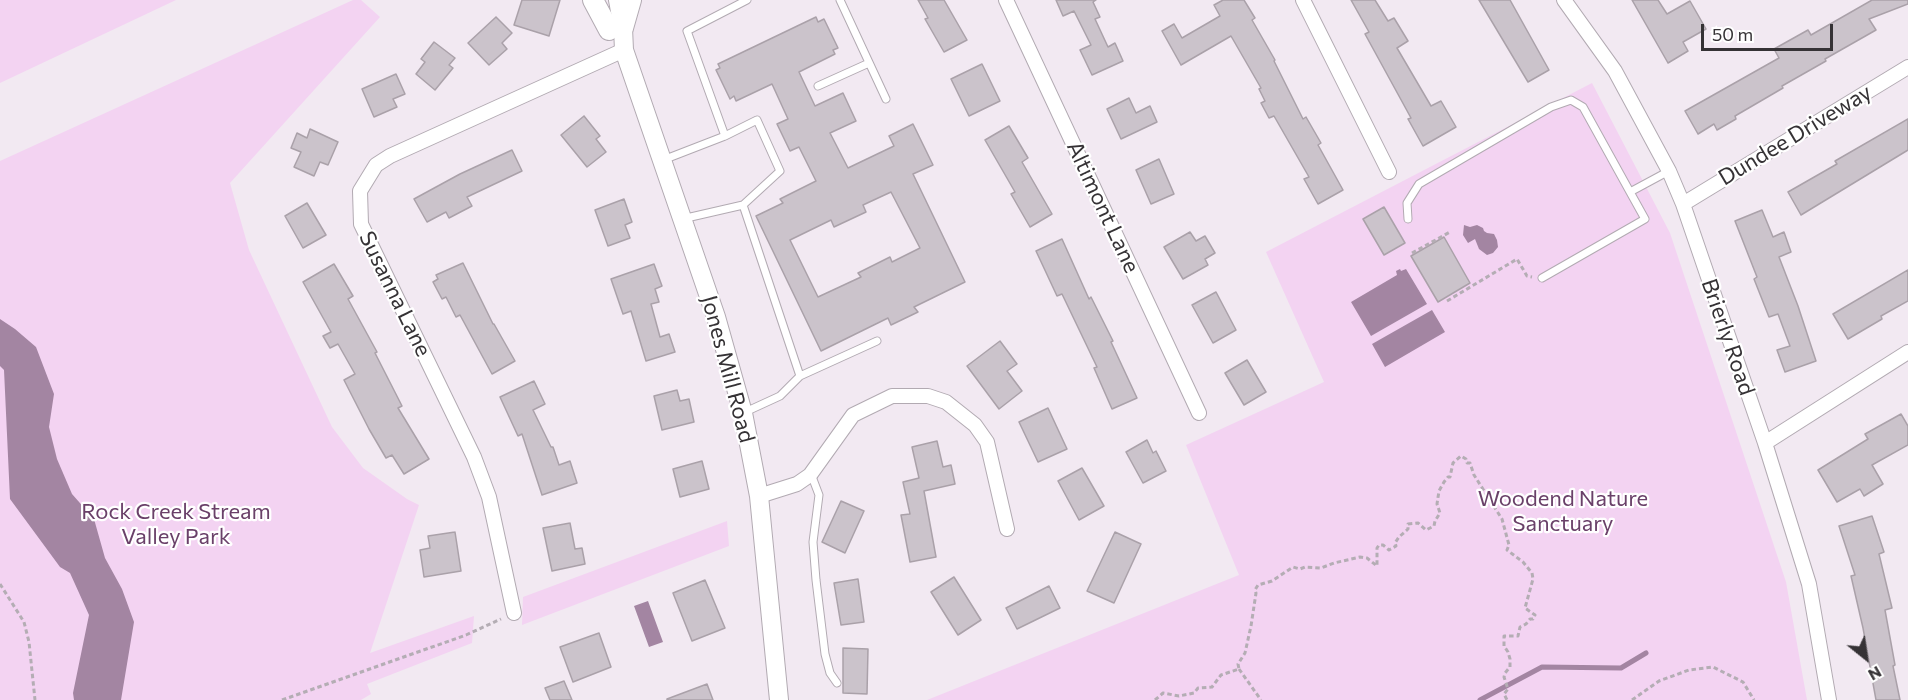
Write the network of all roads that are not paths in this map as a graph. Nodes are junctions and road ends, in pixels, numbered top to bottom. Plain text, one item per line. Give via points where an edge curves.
1 (593, 0) edge
2 (601, 0) edge
3 (618, 0) edge
4 (631, 0) edge
5 (747, 0) edge
6 (840, 0) edge
7 (1006, 0) edge
8 (1303, 0) edge
9 (1564, 0) edge
10 (616, 29) junction
11 (624, 50) junction
12 (869, 63) junction
13 (1908, 67) edge
14 (818, 86) dead end
15 (886, 99) dead end
16 (725, 136) junction
17 (662, 161) junction
18 (1669, 171) junction
19 (1389, 172) dead end
20 (1629, 192) junction
21 (1683, 204) junction
22 (743, 205) junction
23 (682, 219) junction
24 (1408, 219) dead end
25 (1542, 278) road end
26 (877, 341) dead end
27 (1908, 352) edge
28 (800, 376) junction
29 (743, 413) junction
30 (1199, 413) dead end
31 (1765, 443) junction
32 (811, 474) junction
33 (759, 496) junction
34 (1007, 529) dead end
35 (514, 613) road end
36 (837, 683) dead end
37 (779, 700) edge
38 (1829, 700) edge

1 - 10 main road
2 - 10 street, Jones Mill Road
3 - 10 street, Jones Mill Road
4 - 10 main road
5 - 16 lane via 687,31
6 - 12 lane
7 - 30 street, Altimont Lane
8 - 19 street
9 - 18 street, Brierly Road via 1616,71
10 - 11 street, Jones Mill Road
11 - 17 street, Jones Mill Road
11 - 35 street, Susanna Lane via 390,156 376,165 360,191 362,224 474,457 489,497
12 - 14 lane
12 - 15 lane
13 - 21 street, Dundee Driveway
16 - 17 lane
16 - 22 lane via 757,120 780,171
17 - 23 street, Jones Mill Road
18 - 20 lane
18 - 21 street, Brierly Road
20 - 24 lane via 1583,106 1571,100 1551,107 1419,184 1407,203
20 - 25 lane via 1645,219
21 - 31 street, Brierly Road
22 - 23 lane
22 - 28 lane
23 - 29 street, Jones Mill Road via 716,317
26 - 28 lane
27 - 31 street
28 - 29 lane via 780,396
29 - 33 street, Jones Mill Road
31 - 38 street, Brierly Road via 1809,584
32 - 33 street via 797,484
32 - 34 street via 853,416 892,396 928,396 946,402 975,425 987,442
32 - 36 lane via 819,495 813,542 825,654
33 - 37 street, Jones Mill Road

